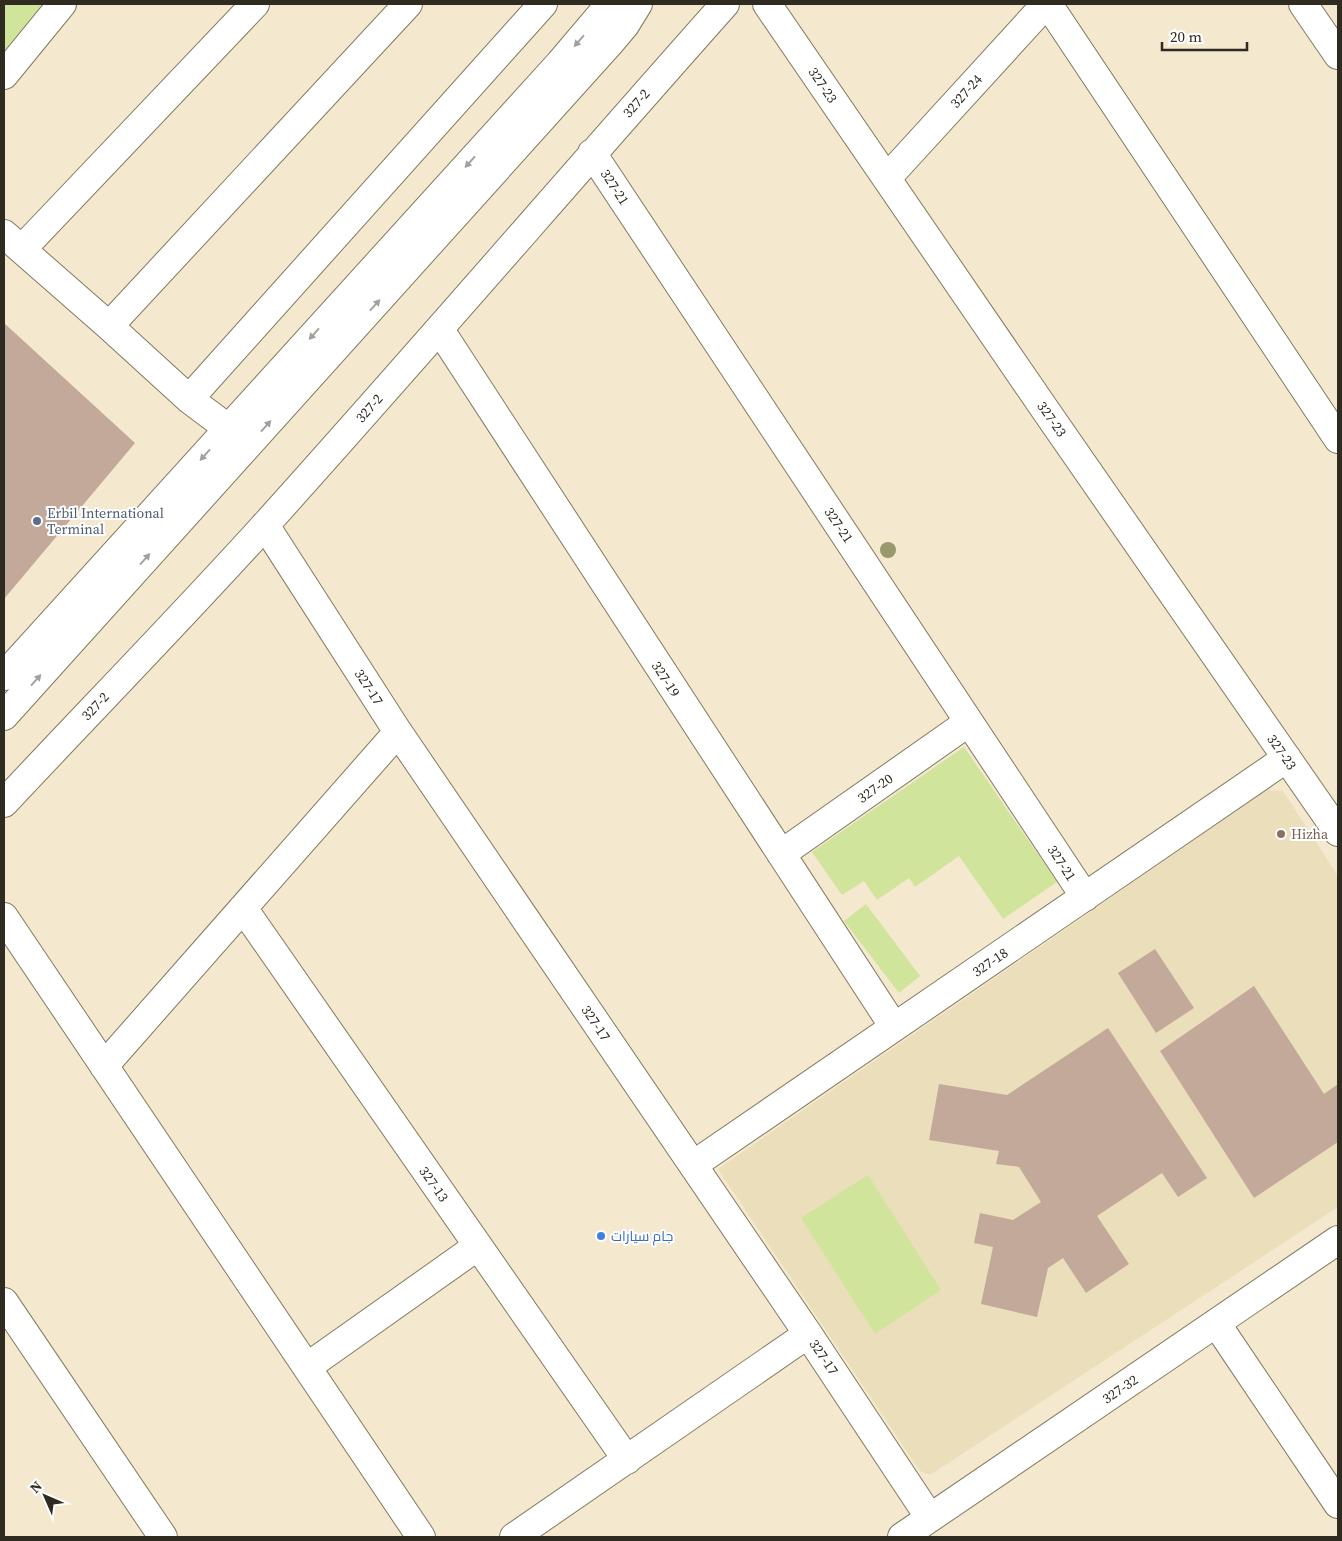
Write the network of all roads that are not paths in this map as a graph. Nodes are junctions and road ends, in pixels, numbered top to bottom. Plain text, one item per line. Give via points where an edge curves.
1 (62, 4) edge
2 (255, 4) edge
3 (408, 4) edge
4 (543, 4) edge
5 (610, 4) edge
6 (638, 4) edge
7 (725, 4) edge
8 (767, 4) edge
9 (1047, 4) edge
10 (1303, 4) edge
11 (1338, 55) edge
12 (4, 75) edge
13 (592, 153) junction
14 (887, 178) junction
15 (13, 242) edge
16 (109, 326) junction
17 (440, 330) junction
18 (189, 399) junction
19 (1330, 409) edge
20 (238, 437) junction
21 (1338, 439) edge
22 (264, 525) junction
23 (4, 676) edge
24 (4, 716) edge
25 (970, 722) junction
26 (398, 732) junction
27 (1287, 758) junction
28 (4, 803) edge
29 (1338, 832) edge
30 (780, 854) junction
31 (1085, 897) junction
32 (242, 908) junction
33 (4, 917) edge
34 (894, 1028) junction
35 (104, 1066) junction
36 (693, 1165) junction
37 (1338, 1240) edge
38 (478, 1246) junction
39 (4, 1302) edge
40 (1216, 1323) junction
41 (808, 1334) junction
42 (307, 1367) junction
43 (626, 1460) junction
44 (1338, 1504) edge
45 (930, 1518) junction
46 (163, 1537) edge
47 (421, 1537) edge
48 (514, 1537) edge
49 (902, 1537) edge

1 - 12 street
2 - 15 street
3 - 16 street
4 - 18 street
5 -> 20 street
20 -> 6 street via 609,44
7 - 13 street, 327-2
8 - 14 street, 327-23
9 - 14 street, 327-24
9 - 19 street
10 - 11 street
13 - 17 street, 327-2
13 - 25 street, 327-21
14 - 27 street, 327-23
15 - 16 street
16 - 18 street
17 - 22 street, 327-2
17 - 30 street, 327-19
18 - 20 street
19 - 21 street
20 -> 23 street
24 -> 20 street
22 - 26 street, 327-17
22 - 28 street, 327-2
25 - 30 street, 327-20
25 - 31 street, 327-21
26 - 32 street
26 - 36 street, 327-17
27 - 29 street, 327-23
27 - 31 street, 327-18
30 - 34 street, 327-19
31 - 34 street, 327-18
32 - 35 street
32 - 38 street, 327-13
33 - 35 street
34 - 36 street, 327-18
35 - 42 street
36 - 41 street, 327-17
37 - 40 street, 327-32
38 - 42 street
38 - 43 street, 327-13
39 - 46 street
40 - 44 street
40 - 45 street, 327-32
41 - 43 street
41 - 45 street, 327-17
42 - 47 street
43 - 48 street
45 - 49 street, 327-32

